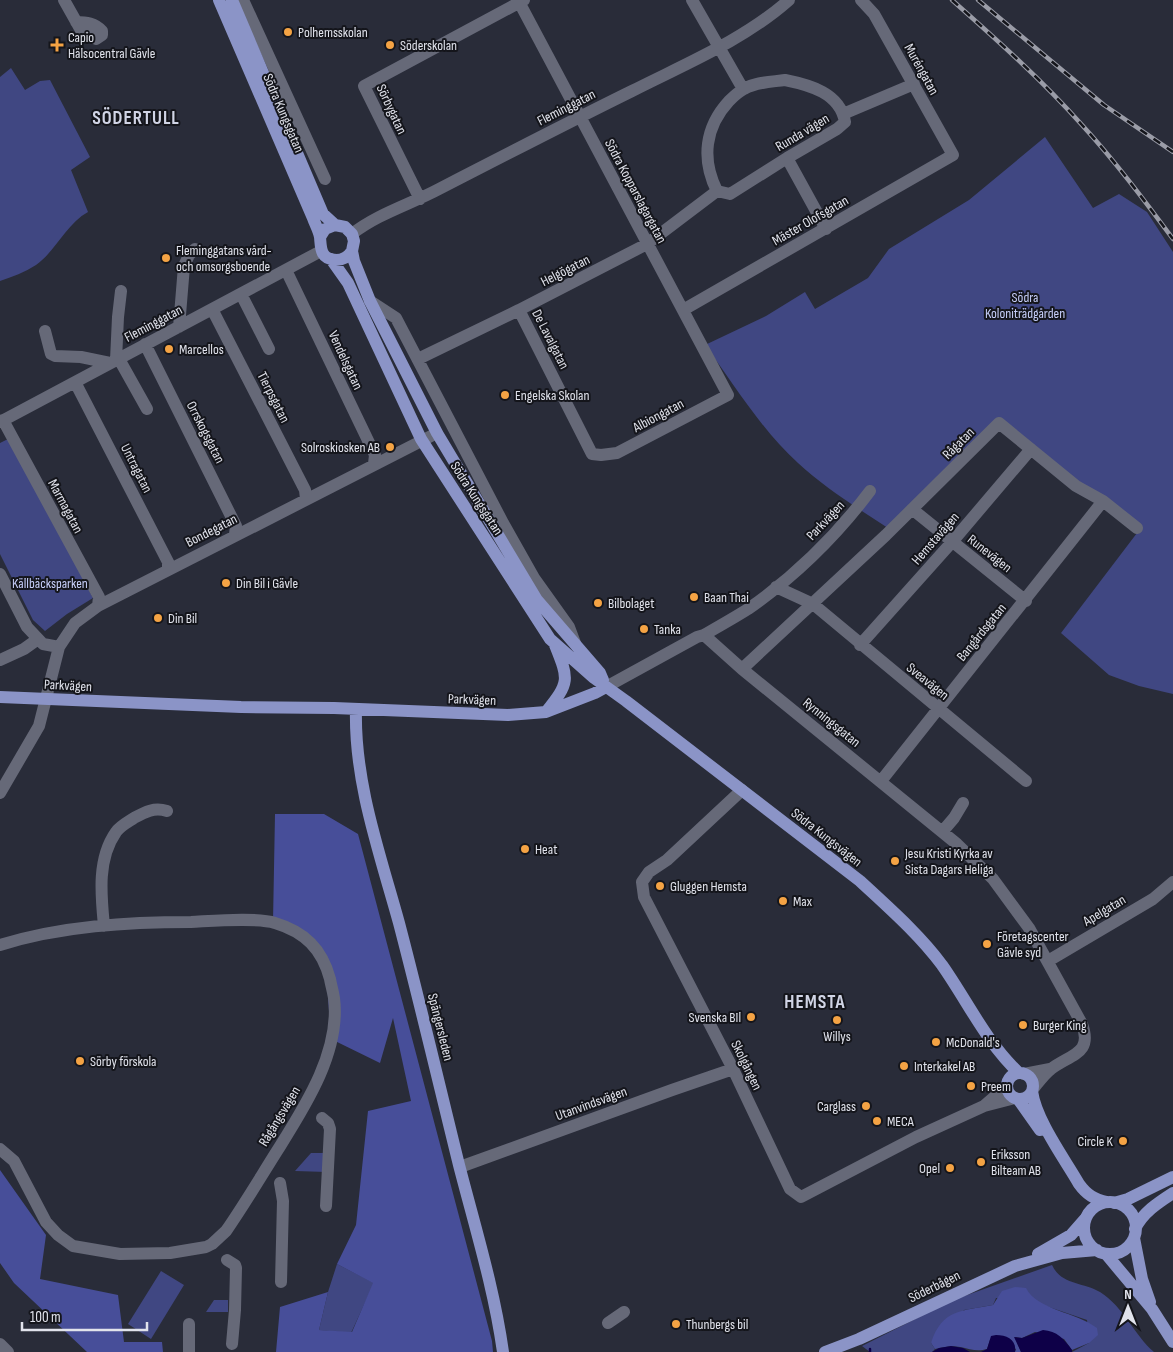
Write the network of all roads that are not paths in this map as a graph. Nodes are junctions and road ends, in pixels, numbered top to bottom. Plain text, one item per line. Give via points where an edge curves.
1 (64, 0) edge
2 (219, 0) edge
3 (232, 0) edge
4 (243, 0) edge
5 (692, 0) edge
6 (789, 0) edge
7 (861, 0) edge
8 (520, 1) edge
9 (76, 22) dead end
10 (718, 48) junction
11 (914, 84) junction
12 (743, 89) junction
13 (844, 114) junction
14 (579, 116) junction
15 (953, 155) joint
16 (787, 158) junction
17 (325, 179) dead end
18 (717, 191) junction
19 (420, 199) junction
20 (335, 225) junction
21 (826, 229) junction
22 (352, 234) junction
23 (320, 238) junction
24 (648, 244) junction
25 (195, 249) dead end
26 (321, 251) junction
27 (352, 251) junction
28 (331, 259) junction
29 (286, 270) junction
30 (122, 291) dead end
31 (240, 294) junction
32 (370, 301) junction
33 (212, 309) junction
34 (519, 310) junction
35 (683, 310) junction
36 (179, 327) junction
37 (45, 331) dead end
38 (146, 344) junction
39 (269, 349) dead end
40 (418, 359) junction
41 (115, 361) junction
42 (75, 382) junction
43 (728, 395) joint
44 (147, 409) dead end
45 (2, 421) edge
46 (437, 433) junction
47 (421, 439) junction
48 (1031, 449) junction
49 (601, 455) joint
50 (374, 464) junction
51 (870, 491) dead end
52 (306, 499) junction
53 (1103, 501) junction
54 (912, 509) junction
55 (1137, 528) dead end
56 (235, 534) junction
57 (952, 542) junction
58 (168, 570) junction
59 (0, 574) edge
60 (776, 587) junction
61 (1026, 601) junction
62 (813, 604) junction
63 (98, 606) junction
64 (704, 634) junction
65 (38, 639) junction
66 (554, 643) junction
67 (860, 645) junction
68 (59, 647) junction
69 (577, 648) junction
70 (0, 660) edge
71 (742, 669) junction
72 (606, 687) junction
73 (0, 697) edge
74 (46, 699) junction
75 (356, 709) junction
76 (939, 710) junction
77 (546, 712) junction
78 (881, 781) junction
79 (1026, 781) dead end
80 (742, 790) junction
81 (0, 793) edge
82 (963, 803) dead end
83 (167, 811) dead end
84 (942, 832) junction
85 (1173, 882) edge
86 (104, 926) junction
87 (0, 945) edge
88 (1048, 961) junction
89 (994, 1047) junction
90 (733, 1069) junction
91 (1050, 1069) junction
92 (1022, 1073) junction
93 (1007, 1084) junction
94 (1032, 1090) junction
95 (1016, 1099) junction
96 (984, 1106) junction
97 (322, 1118) dead end
98 (0, 1148) edge
99 (460, 1167) junction
100 (1173, 1177) edge
101 (280, 1183) dead end
102 (1173, 1193) edge
103 (1111, 1203) junction
104 (326, 1206) dead end
105 (1086, 1217) junction
106 (1134, 1234) junction
107 (1102, 1252) junction
108 (227, 1260) dead end
109 (1024, 1262) junction
110 (281, 1282) dead end
111 (1152, 1309) junction
112 (624, 1312) dead end
113 (608, 1323) dead end
114 (189, 1324) dead end
115 (859, 1339) junction
116 (1173, 1342) edge
117 (0, 1344) edge
118 (232, 1344) dead end
119 (8, 1352) edge
120 (189, 1352) edge
121 (503, 1352) edge
122 (825, 1352) edge
123 (841, 1352) edge

1 - 9 street
2 - 23 main road, Södra Kungsgatan
3 - 20 main road, Södra Kungsgatan via 323,214
4 - 17 street, Södra Kungsgatan
5 - 10 street
6 - 10 street, Fleminggatan
7 - 11 street, Muréngatan via 874,14
8 - 14 street, Södra Kopparslagargatan
8 - 19 street, Sörbygatan via 364,86
10 - 12 street
10 - 14 street, Fleminggatan
11 - 13 street
11 - 15 street, Muréngatan
12 - 13 street, Runda vägen via 785,80 806,84 835,101
12 - 18 street, Runda vägen via 725,105 709,132 707,158
13 - 16 street, Runda vägen via 845,122 837,129
14 - 19 street, Fleminggatan
14 - 24 street, Södra Kopparslagargatan
15 - 21 street, Mäster Olofsgatan
16 - 18 street, Runda vägen via 730,194
16 - 21 street
18 - 24 street, Helgögatan
19 - 22 street, Fleminggatan via 363,225
20 - 22 main road, Södra Kungsgatan via 345,227
20 - 23 main road via 325,229
21 - 35 street, Mäster Olofsgatan
22 - 27 main road, Södra Kungsgatan
23 - 26 main road, Södra Kungsgatan
24 - 34 street, Helgögatan
24 - 35 street, Södra Kopparslagargatan
25 - 36 street via 184,266
26 - 28 main road, Södra Kungsgatan
26 - 29 street, Fleminggatan
27 - 28 main road via 345,258
27 - 32 main road, Södra Kungsgatan
28 - 47 main road, Södra Kungsgatan via 348,283
29 - 31 street, Fleminggatan
29 - 50 street, Vendelsgatan via 375,455
30 - 41 street
31 - 33 street, Fleminggatan
31 - 39 street
32 - 40 street, Södra Kungsgatan via 396,318
32 - 46 main road, Södra Kungsgatan
33 - 36 street, Fleminggatan
33 - 52 street, Tierpsgatan via 305,490
34 - 40 street, Helgögatan
34 - 49 street, De Lavalgatan via 592,454
35 - 43 street, Södra Kopparslagargatan
36 - 38 street, Fleminggatan
37 - 41 street via 51,354 55,356
38 - 41 street, Fleminggatan
38 - 56 street, Orrskogsgatan via 236,526
40 - 69 street, Södra Kungsgatan via 503,523 534,578 570,627
41 - 42 street, Fleminggatan
41 - 44 street
42 - 45 street, Fleminggatan
42 - 58 street, Untragatan via 168,562
43 - 49 street, Albiongatan via 617,453
45 - 63 street, Marmagatan via 99,597
46 - 47 street, Bondegatan
46 - 69 main road, Södra Kungsgatan via 538,600
47 - 50 street, Bondegatan
47 - 66 main road, Södra Kungsgatan
48 - 53 street, Rågatan via 1076,486
48 - 54 street, Rågatan via 1000,423
48 - 57 street, Hemstavägen
50 - 52 street, Bondegatan
51 - 60 street, Parkvägen via 834,534
52 - 56 street, Bondegatan
53 - 55 street, Rågatan
53 - 61 street, Bangårdsgatan
54 - 57 street, Runevägen
54 - 62 street, Rågatan
56 - 58 street, Bondegatan
57 - 61 street, Runevägen
57 - 67 street, Hemstavägen
58 - 63 street, Bondegatan
59 - 65 street via 27,627
60 - 62 street
60 - 64 street, Parkvägen via 748,609
61 - 76 street, Bangårdsgatan
62 - 67 street, Sveavägen
62 - 71 street, Rågatan
63 - 68 street, Bondegatan via 75,623
64 - 71 street, Rynningsgatan
64 - 72 street, Parkvägen
65 - 68 street via 44,644
65 - 70 street
66 - 72 main road, Södra Kungsgatan
66 - 77 main road via 566,682
67 - 76 street, Sveavägen
68 - 74 street, Bondegatan
69 - 72 main road, Södra Kungsgatan via 600,673
71 - 78 street, Rynningsgatan
72 - 77 main road, Parkvägen
72 - 80 main road, Södra Kungsvägen
73 - 74 main road, Parkvägen
74 - 75 main road, Parkvägen
74 - 81 street, Bondegatan via 39,726
75 - 77 main road, Parkvägen via 508,715
75 - 99 main road, Spängersleden via 363,788
76 - 78 street, Bangårdsgatan
76 - 79 street, Sveavägen
78 - 84 street, Rynningsgatan
80 - 89 main road, Södra Kungsvägen via 860,881 894,913 940,963
80 - 90 street, Skolgången via 667,860 648,872 642,882 644,897
82 - 84 street
83 - 86 street via 146,812 116,830 102,865
84 - 88 street, Rynningsgatan via 1001,888
85 - 88 street, Apelgatan via 1153,899
86 - 87 street, Rågångsvägen
86 - 98 street, Rågångsvägen via 273,922 310,942 327,967 334,998 334,1018 324,1063 309,1099 226,1231 206,1247 170,1253 120,1254 74,1246 46,1222 14,1160
88 - 91 street, Rynningsgatan via 1085,1033 1085,1044
89 - 92 main road, Södra Kungsvägen
89 - 93 main road, Södra Kungsvägen
90 - 96 street, Skolgången via 790,1189 801,1197 916,1137
90 - 99 street, Utanvindsvägen
91 - 92 street
91 - 94 street
92 - 93 main road via 1012,1076
92 - 94 main road via 1032,1080
93 - 95 main road via 1009,1094
93 - 96 street, Skolgången
94 - 95 main road via 1027,1097
94 - 103 main road via 1042,1121 1079,1184 1094,1199
95 - 96 street, Skolgången
95 - 105 main road via 1027,1110 1075,1185
97 - 104 street via 330,1129
99 - 121 main road, Spängersleden via 481,1246
100 - 103 main road via 1128,1199
101 - 110 street via 283,1201
102 - 106 main road via 1138,1222
103 - 105 main road via 1095,1206
103 - 106 main road via 1120,1204 1133,1217
105 - 107 main road via 1085,1236
105 - 109 main road, Söderbågen via 1071,1235
106 - 107 main road via 1125,1250
106 - 111 main road
107 - 109 main road, Söderbågen via 1062,1254
107 - 111 main road
108 - 118 street via 236,1268
109 - 115 main road, Söderbågen
111 - 116 main road
112 - 113 street
114 - 120 street
115 - 122 main road, Söderbågen
115 - 123 main road, Söderbågen
117 - 119 street

